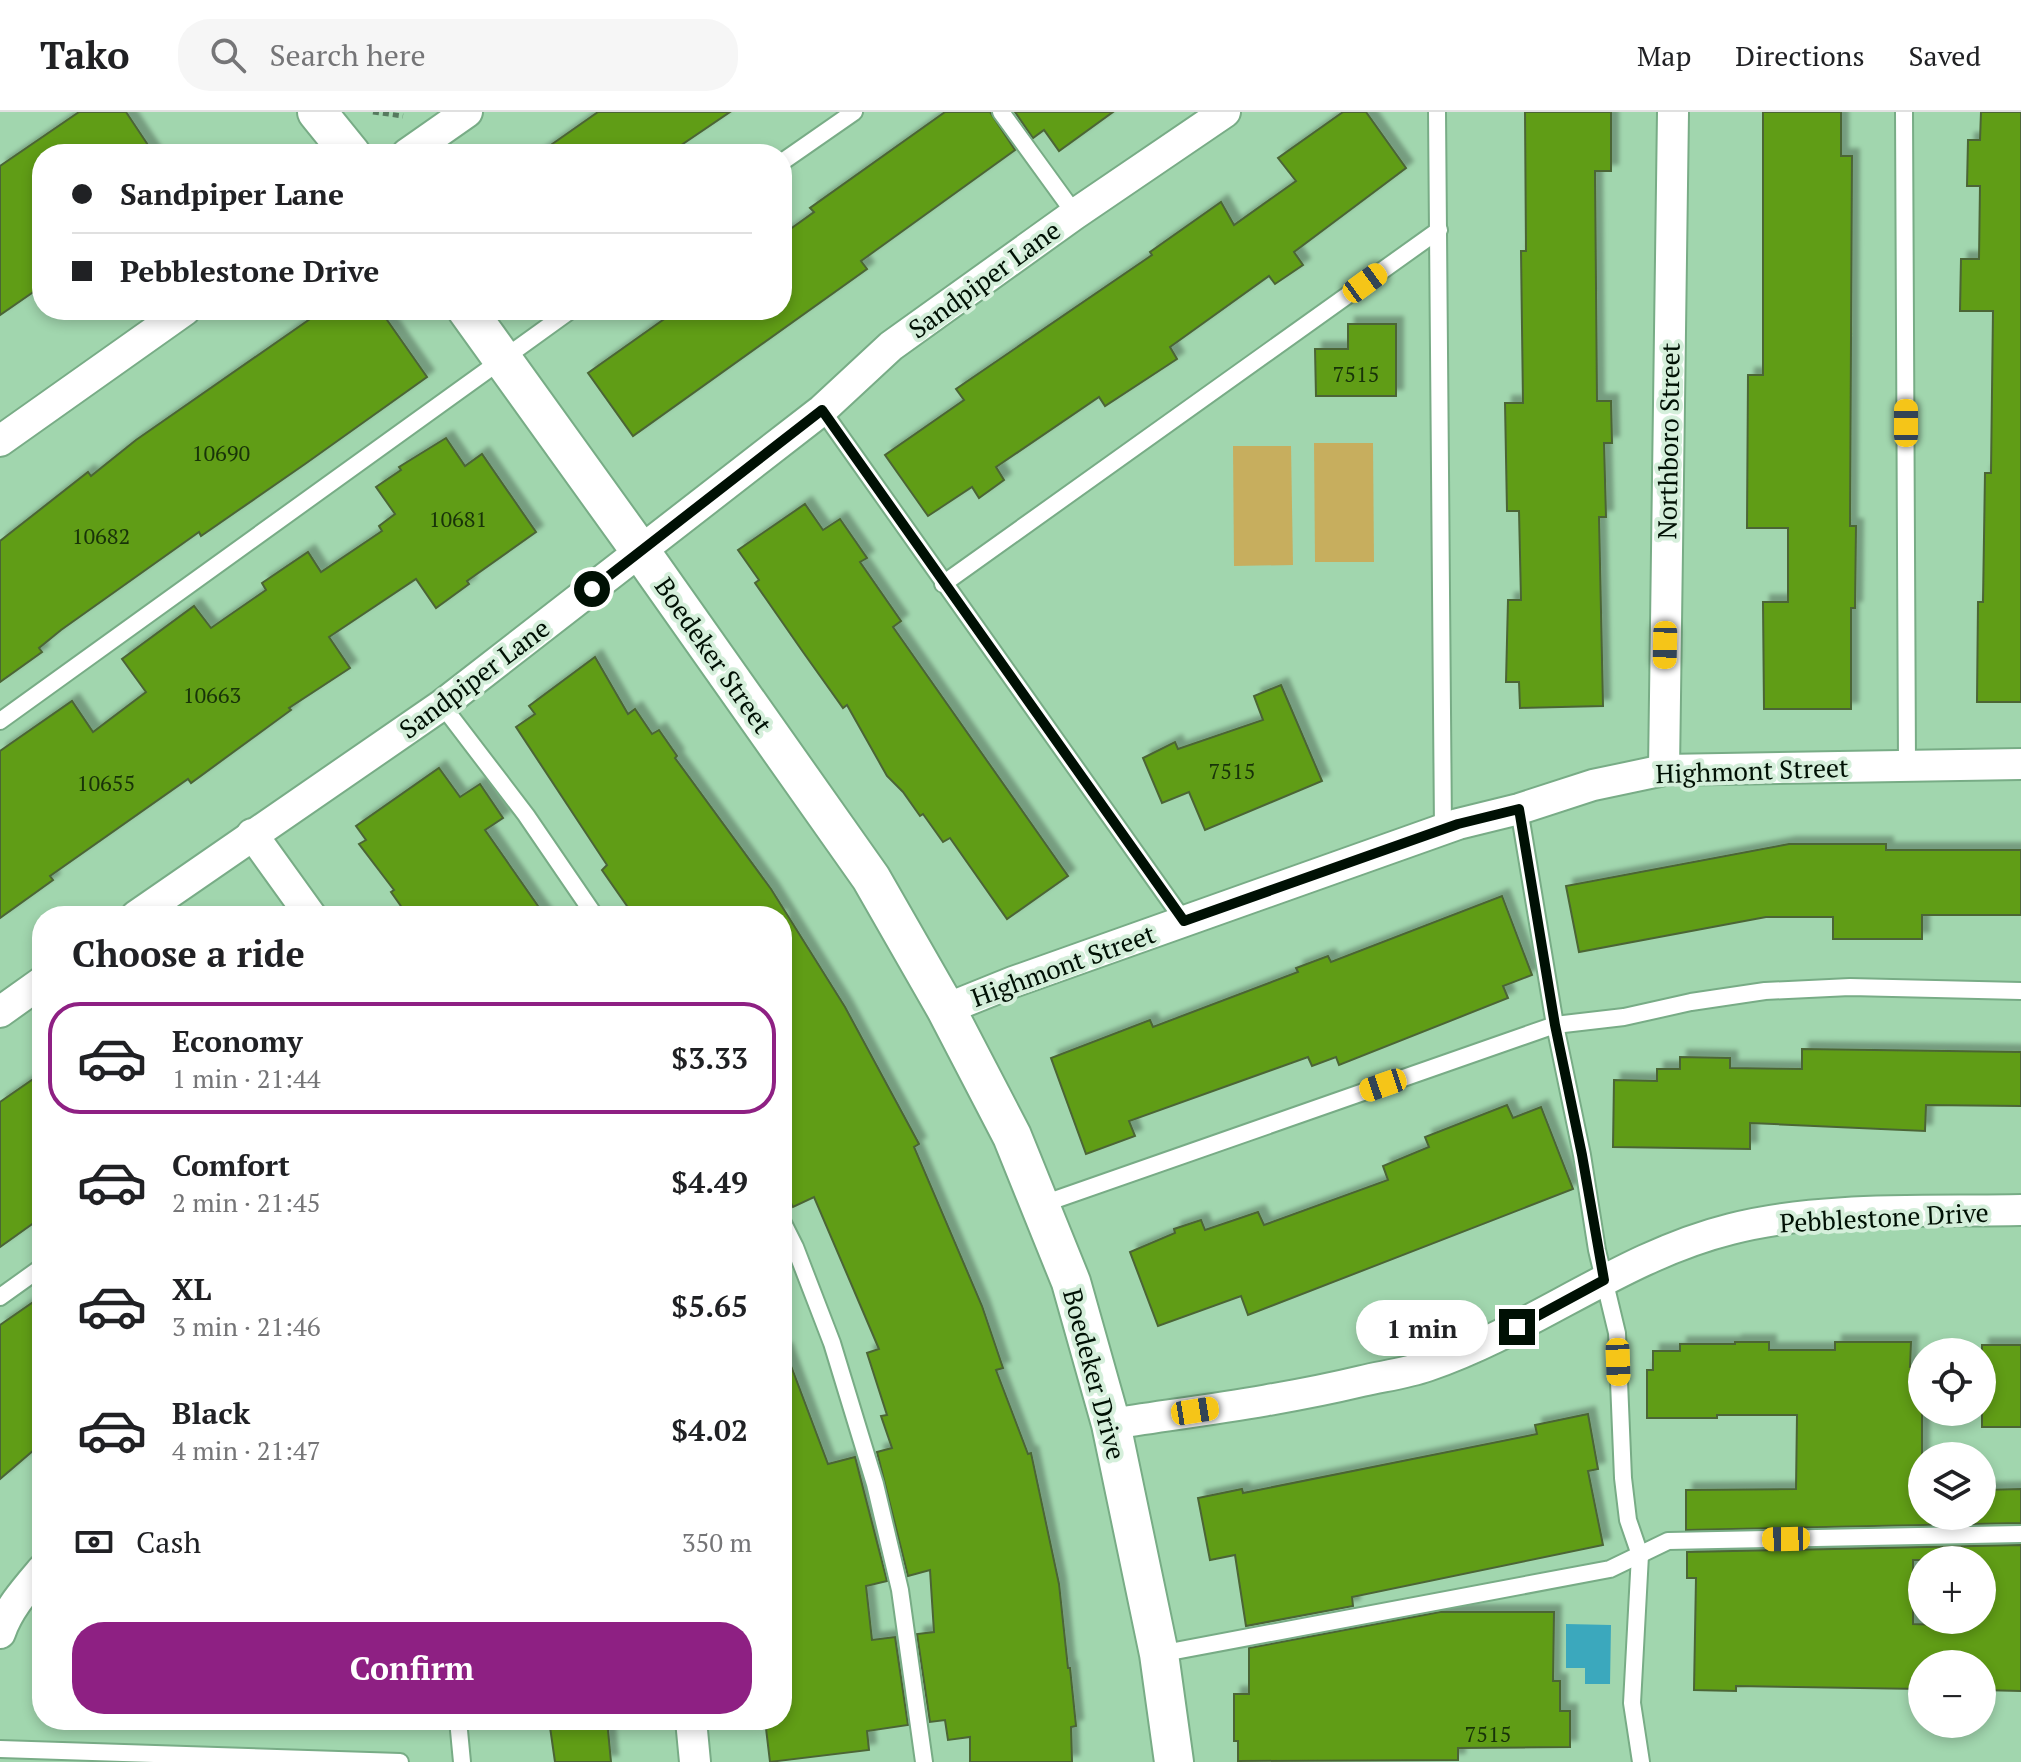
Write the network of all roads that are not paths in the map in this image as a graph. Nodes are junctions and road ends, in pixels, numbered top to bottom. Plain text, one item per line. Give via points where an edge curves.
1 (317, 112) edge
2 (467, 112) edge
3 (854, 112) edge
4 (1001, 112) edge
5 (1225, 112) edge
6 (1437, 112) edge
7 (1673, 112) edge
8 (1904, 112) edge
9 (343, 144) edge
10 (421, 144) edge
11 (792, 155) edge
12 (1075, 214) junction
13 (1439, 230) junction
14 (171, 320) edge
15 (474, 320) edge
16 (557, 320) edge
17 (502, 358) junction
18 (822, 410) junction
19 (0, 441) edge
20 (641, 552) junction
21 (943, 584) junction
22 (442, 705) junction
23 (0, 721) edge
24 (2021, 764) edge
25 (1907, 765) junction
26 (1664, 770) junction
27 (1519, 809) junction
28 (1443, 830) junction
29 (252, 834) junction
30 (150, 906) edge
31 (304, 906) edge
32 (588, 906) edge
33 (1184, 921) junction
34 (32, 989) edge
35 (2021, 991) edge
36 (946, 1009) junction
37 (0, 1012) edge
38 (1555, 1025) junction
39 (1040, 1205) junction
40 (2021, 1210) edge
41 (792, 1241) edge
42 (32, 1274) edge
43 (1604, 1280) junction
44 (0, 1297) edge
45 (1111, 1424) junction
46 (2021, 1534) edge
47 (1640, 1555) junction
48 (32, 1582) edge
49 (0, 1633) edge
50 (1159, 1654) junction
51 (459, 1730) edge
52 (692, 1730) edge
53 (0, 1749) edge
54 (400, 1762) edge
55 (462, 1762) edge
56 (695, 1762) edge
57 (924, 1762) edge
58 (1174, 1762) edge
59 (1641, 1762) edge

1 - 9 street
2 - 10 street
3 - 11 lane
4 - 12 lane
5 - 12 street, Sandpiper Lane
6 - 13 lane
7 - 26 street, Northboro Street
8 - 25 lane
12 - 18 street, Sandpiper Lane via 891,346
13 - 21 lane
13 - 28 lane
14 - 19 street
15 - 17 street, Boedeker Street
16 - 17 lane
17 - 20 street, Boedeker Street
17 - 23 lane
18 - 20 street, Sandpiper Lane
18 - 21 lane
20 - 22 street, Sandpiper Lane
20 - 36 street, Boedeker Street via 871,878
21 - 33 lane
22 - 29 street, Sandpiper Lane
22 - 32 lane
24 - 25 street, Highmont Street
25 - 26 street, Highmont Street
26 - 27 street, Highmont Street
27 - 28 street, Highmont Street
27 - 38 lane
28 - 33 street, Highmont Street
29 - 30 street, Sandpiper Lane
29 - 31 street
33 - 36 street, Highmont Street
34 - 37 street
35 - 38 lane via 1765,991
36 - 39 street, Boedeker Drive via 1012,1136
38 - 39 lane
38 - 43 lane
39 - 45 street, Boedeker Drive via 1071,1282
40 - 43 street, Pebblestone Drive via 1820,1215 1733,1228 1680,1244
41 - 57 lane via 832,1343 875,1484 900,1590
42 - 44 lane
43 - 45 street, Pebblestone Drive via 1517,1327 1427,1366 1301,1396
43 - 47 lane via 1617,1333 1628,1520
45 - 50 street, Boedeker Drive
46 - 47 lane via 1668,1541
47 - 50 lane via 1610,1569
47 - 59 lane via 1632,1703
48 - 49 street
50 - 58 street, Boedeker Drive
51 - 55 lane
52 - 56 street
53 - 54 lane

